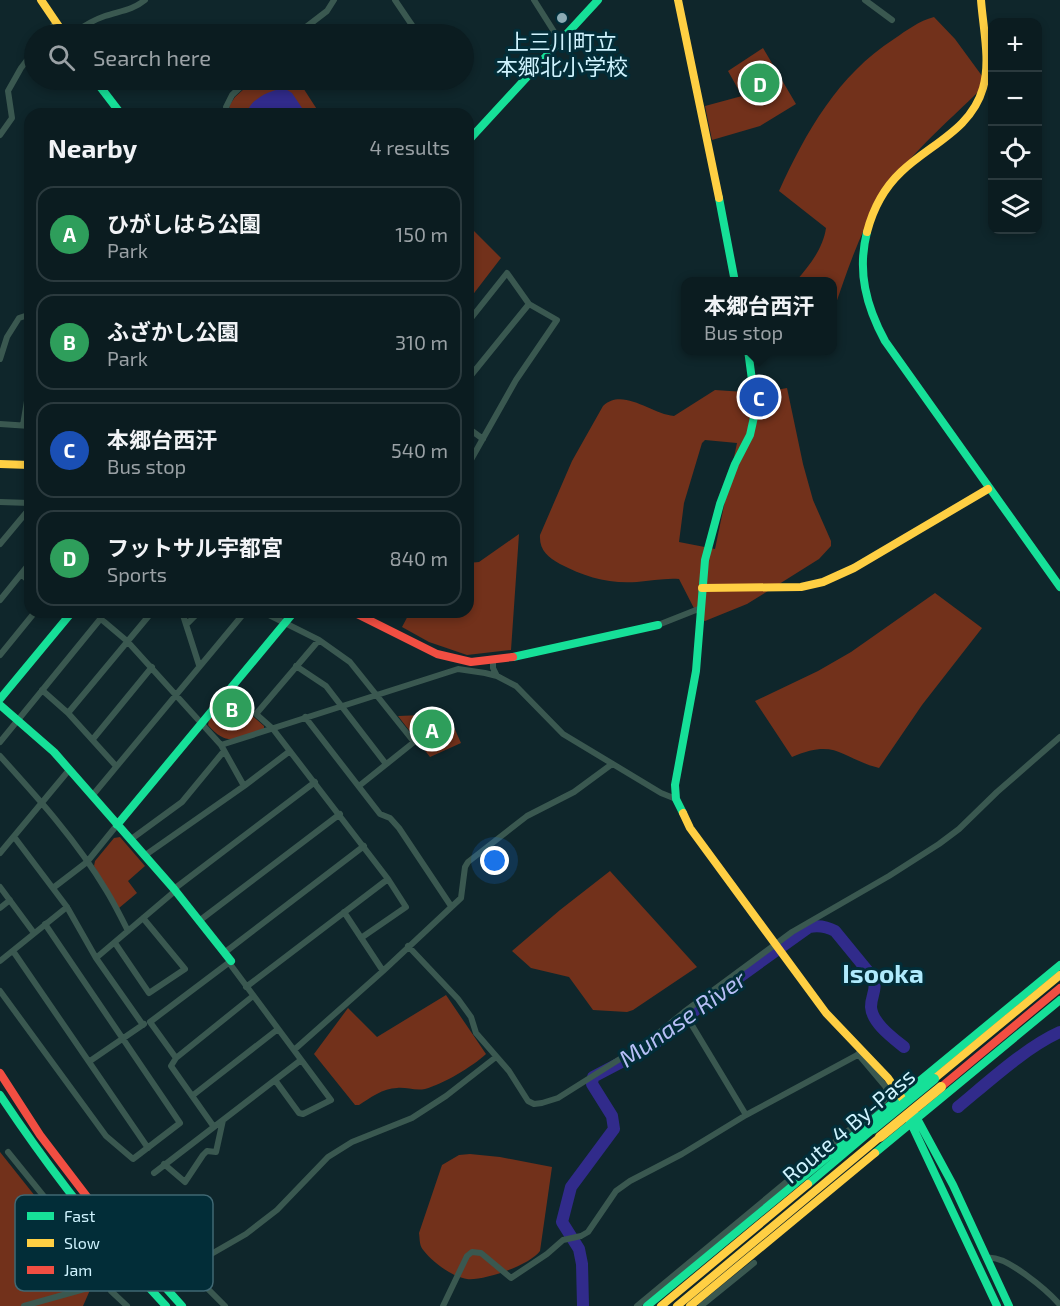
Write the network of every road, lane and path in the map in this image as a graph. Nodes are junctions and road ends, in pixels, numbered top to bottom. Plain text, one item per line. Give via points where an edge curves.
1 (41, 0) edge
2 (145, 0) edge
3 (334, 0) edge
4 (395, 0) edge
5 (534, 0) edge
6 (598, 0) edge
7 (678, 0) edge
8 (865, 0) edge
9 (981, 0) edge
10 (892, 20) dead end
11 (56, 22) edge
12 (88, 24) edge
13 (310, 24) edge
14 (411, 24) edge
15 (560, 41) junction
16 (24, 64) edge
17 (103, 90) edge
18 (237, 90) edge
19 (116, 108) edge
20 (227, 108) edge
21 (474, 134) edge
22 (0, 135) edge
23 (734, 277) edge
24 (529, 304) junction
25 (474, 314) edge
26 (24, 316) edge
27 (7, 337) junction
28 (0, 341) edge
29 (749, 355) edge
30 (0, 359) edge
31 (474, 372) edge
32 (0, 424) edge
33 (24, 426) edge
34 (474, 432) edge
35 (483, 439) junction
36 (474, 455) edge
37 (0, 464) edge
38 (24, 465) edge
39 (988, 489) junction
40 (0, 502) edge
41 (24, 503) edge
42 (24, 515) edge
43 (0, 544) edge
44 (24, 570) edge
45 (21, 574) junction
46 (24, 577) edge
47 (1060, 587) edge
48 (702, 588) junction
49 (0, 600) edge
50 (701, 608) junction
51 (30, 618) edge
52 (67, 618) edge
53 (147, 618) edge
54 (184, 618) edge
55 (193, 618) edge
56 (240, 618) edge
57 (275, 618) edge
58 (289, 618) edge
59 (365, 618) edge
60 (101, 619) joint
61 (285, 623) junction
62 (187, 624) junction
63 (658, 625) joint
64 (319, 639) junction
65 (127, 641) junction
66 (0, 655) edge
67 (492, 660) junction
68 (200, 665) junction
69 (296, 666) junction
70 (152, 667) junction
71 (497, 676) junction
72 (42, 690) junction
73 (176, 693) junction
74 (378, 695) junction
75 (0, 699) edge
76 (0, 705) edge
77 (342, 706) junction
78 (68, 713) junction
79 (305, 717) junction
80 (18, 720) junction
81 (201, 722) junction
82 (273, 729) junction
83 (1060, 737) edge
84 (93, 739) junction
85 (0, 742) edge
86 (223, 748) junction
87 (290, 751) junction
88 (0, 756) edge
89 (386, 764) junction
90 (612, 764) junction
91 (116, 766) junction
92 (69, 770) junction
93 (315, 782) junction
94 (244, 786) junction
95 (359, 786) junction
96 (92, 796) junction
97 (676, 799) junction
98 (42, 804) junction
99 (340, 814) junction
100 (117, 825) junction
101 (15, 838) junction
102 (130, 840) junction
103 (364, 846) junction
104 (0, 853) edge
105 (144, 856) junction
106 (87, 862) junction
107 (388, 879) junction
108 (0, 887) edge
109 (53, 888) junction
110 (174, 890) junction
111 (9, 900) junction
112 (451, 906) junction
113 (67, 907) junction
114 (0, 908) edge
115 (344, 912) junction
116 (143, 918) junction
117 (199, 921) junction
118 (45, 924) junction
119 (128, 931) junction
120 (34, 933) junction
121 (361, 938) junction
122 (114, 943) junction
123 (776, 943) junction
124 (408, 946) junction
125 (13, 951) junction
126 (96, 958) junction
127 (228, 959) junction
128 (0, 961) edge
129 (1060, 965) edge
130 (384, 971) junction
131 (1060, 975) edge
132 (246, 987) junction
133 (1060, 988) edge
134 (0, 991) edge
135 (253, 996) junction
136 (1060, 1000) edge
137 (684, 1012) junction
138 (150, 1022) junction
139 (143, 1025) junction
140 (278, 1029) junction
141 (123, 1039) junction
142 (294, 1050) junction
143 (861, 1053) junction
144 (496, 1057) junction
145 (177, 1058) junction
146 (301, 1060) junction
147 (90, 1061) junction
148 (0, 1073) edge
149 (275, 1080) junction
150 (937, 1083) junction
151 (0, 1095) edge
152 (192, 1096) junction
153 (901, 1096) junction
154 (746, 1115) junction
155 (223, 1119) junction
156 (914, 1120) junction
157 (214, 1127) junction
158 (877, 1133) junction
159 (148, 1148) junction
160 (8, 1152) dead end
161 (164, 1164) junction
162 (154, 1173) dead end
163 (43, 1195) edge
164 (70, 1195) edge
165 (85, 1195) edge
166 (213, 1253) edge
167 (987, 1257) junction
168 (754, 1263) dead end
169 (75, 1291) edge
170 (111, 1291) edge
171 (153, 1291) edge
172 (168, 1291) edge
173 (210, 1291) edge
174 (1060, 1305) edge
175 (24, 1306) edge
176 (127, 1306) edge
177 (166, 1306) edge
178 (182, 1306) edge
179 (225, 1306) edge
180 (444, 1306) edge
181 (637, 1306) edge
182 (647, 1306) edge
183 (661, 1306) edge
184 (677, 1306) edge
185 (690, 1306) edge
186 (701, 1306) edge
187 (997, 1306) edge
188 (1010, 1306) edge

1 - 11 main road
2 - 12 street via 136,8
3 - 13 street
4 - 14 street
5 - 15 street
6 - 15 main road
7 - 23 main road
8 - 10 street
9 - 39 main road via 985,83 975,105 954,133 892,181 868,226 863,272 865,295 884,338
15 - 21 main road
16 - 22 street via 8,91 12,118
17 - 19 main road
18 - 20 street
24 - 25 street via 507,273
24 - 31 street
24 - 35 street via 557,320 516,380
26 - 27 street
27 - 28 street
27 - 30 street
29 - 48 main road via 755,406 752,428 720,504
32 - 33 street
34 - 35 street
35 - 36 street
37 - 38 main road
39 - 47 main road
39 - 48 main road via 854,568 823,582 801,587
40 - 41 street
42 - 43 street
44 - 45 street
45 - 46 street
45 - 49 street
48 - 50 main road
50 - 63 street
50 - 97 main road via 696,671 675,785
51 - 66 street
52 - 75 main road
53 - 65 street
54 - 62 street
55 - 62 street
56 - 68 street
57 - 61 street
58 - 61 main road
59 - 67 main road via 437,654 471,662
60 - 65 street
60 - 72 street
61 - 64 street
61 - 81 main road
62 - 68 street
63 - 67 main road
64 - 69 street
64 - 74 street via 350,662
65 - 70 street
65 - 78 street
67 - 71 street
68 - 73 street
69 - 77 street via 326,686
69 - 82 street via 256,714
70 - 73 street
70 - 84 street
71 - 74 street via 458,669
71 - 90 street via 516,686 563,734
72 - 78 street
72 - 80 street
73 - 81 street
73 - 91 street
74 - 77 street
74 - 89 street via 414,742
76 - 80 main road
77 - 79 street
77 - 89 street
78 - 84 street
79 - 82 street
79 - 95 street
80 - 85 street
80 - 92 main road
81 - 86 street
81 - 100 main road
82 - 86 street
82 - 87 street
83 - 123 street via 939,844
84 - 91 street
86 - 94 street
86 - 102 street via 182,802
87 - 93 street
87 - 94 street
88 - 98 street
89 - 95 street
90 - 97 street
90 - 112 street via 574,792 519,821 468,862 461,897
91 - 96 street
92 - 96 main road
92 - 98 street
93 - 99 street
93 - 110 street
94 - 105 street
95 - 112 street via 380,814 399,828
96 - 100 main road
97 - 123 main road via 690,828
98 - 101 street
98 - 106 street
99 - 103 street
99 - 117 street
100 - 102 main road
100 - 106 street
101 - 104 street
101 - 109 street
102 - 105 main road
103 - 107 street
103 - 127 street
105 - 110 main road
106 - 109 street
106 - 119 street
107 - 115 street
107 - 121 street via 406,907
108 - 111 street
109 - 113 street
110 - 116 street
110 - 117 main road
111 - 114 street
111 - 120 street
112 - 124 street
113 - 118 street
113 - 126 street
115 - 121 street
115 - 132 street
116 - 119 street
116 - 122 street via 184,969 178,975 149,993
117 - 127 main road
118 - 120 street
118 - 141 street
119 - 122 street
120 - 125 street
121 - 130 street
122 - 126 street
123 - 137 street
123 - 143 main road via 826,1013
124 - 130 street
124 - 144 street via 458,999 471,1017 476,1033
125 - 128 street
125 - 147 street
126 - 139 street
127 - 132 street
127 - 138 street
129 - 153 main road
130 - 142 street
131 - 150 main road, Route 4 By-Pass
132 - 135 street
133 - 150 main road, Route 4 By-Pass
134 - 159 street via 106,1136 133,1159
135 - 140 street
135 - 145 street
136 - 156 main road
137 - 144 street via 650,1040 558,1098 542,1103 528,1101
137 - 154 street
138 - 139 street
138 - 145 street
139 - 141 street
140 - 142 street
140 - 152 street
141 - 147 street
141 - 159 street via 180,1123
142 - 146 street
143 - 153 main road
143 - 154 street
143 - 181 street via 888,1092 884,1101
144 - 166 street via 412,1118 352,1142 328,1157 277,1210
145 - 152 street via 171,1066
146 - 149 street
146 - 149 street via 331,1100 299,1113
147 - 159 street
148 - 165 main road
149 - 155 street
150 - 158 main road, Route 4 By-Pass, bridge
151 - 164 main road
152 - 157 street
153 - 156 main road
153 - 182 main road
154 - 180 street via 630,1181 616,1191 588,1232 563,1240 511,1278 481,1253 472,1252
155 - 157 street
155 - 161 street via 216,1152 207,1151 185,1182
156 - 167 main road
156 - 185 main road
156 - 187 main road
157 - 161 street
158 - 183 main road, Route 4 By-Pass
158 - 184 main road, Route 4 By-Pass
160 - 163 street
161 - 162 street
167 - 174 street via 999,1259 1035,1281
167 - 188 main road
168 - 186 street
169 - 175 street
170 - 176 street
171 - 177 main road
172 - 178 main road
173 - 179 street

